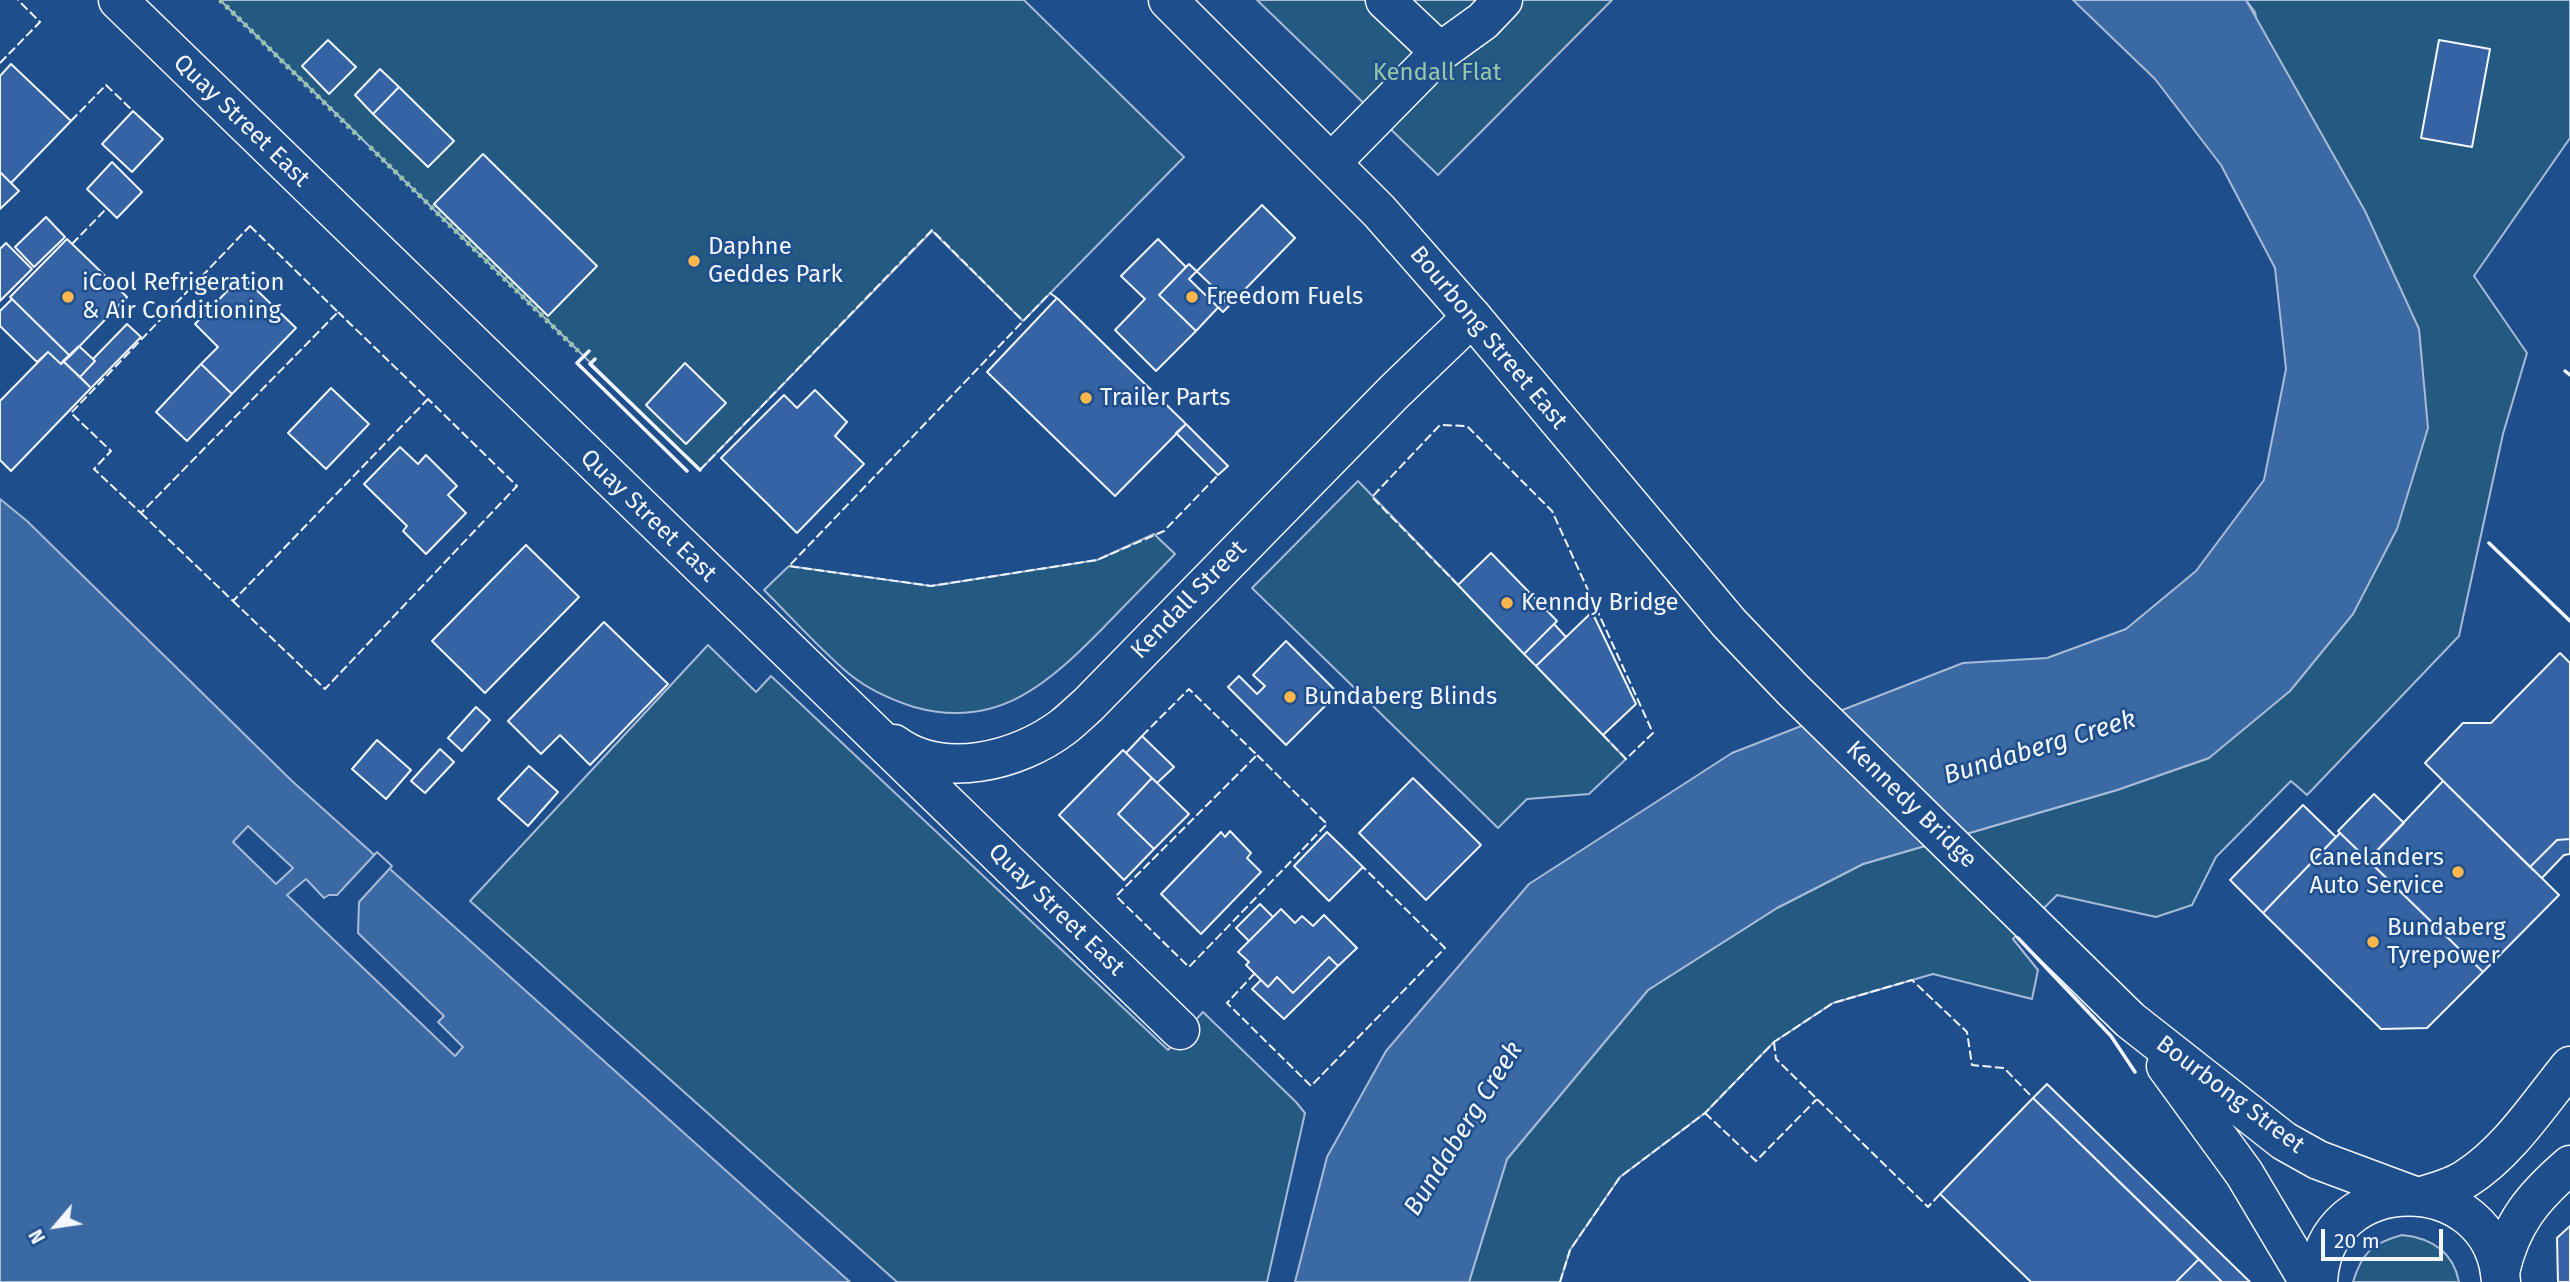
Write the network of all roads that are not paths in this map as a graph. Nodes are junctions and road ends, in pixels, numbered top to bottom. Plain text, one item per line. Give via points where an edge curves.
1 (118, 0) edge
2 (1168, 0) edge
3 (1385, 0) edge
4 (1503, 0) edge
5 (1440, 52) junction
6 (1332, 162) junction
7 (1472, 317) junction
8 (1793, 690) joint
9 (861, 720) junction
10 (2029, 920) joint
11 (2130, 1020) junction
12 (1180, 1031) dead end
13 (2570, 1066) edge
14 (2570, 1165) edge
15 (2417, 1195) junction
16 (2501, 1277) edge
17 (2309, 1282) edge
18 (2318, 1282) edge

1 - 9 street, Quay Street East
2 - 6 street, Bourbong Street East
3 - 5 street
4 - 5 street
5 - 6 street
6 - 7 street, Bourbong Street East
7 - 8 street, Bourbong Street East via 1729,623
7 - 9 street, Kendall Street via 1062,727 1001,758 962,764 931,761 901,750
8 - 10 street, Kennedy Bridge
9 - 12 street, Quay Street East
10 - 11 street, Bourbong Street
11 - 15 street, Bourbong Street via 2284,1142 2318,1160
11 - 17 street, Bourbong Street via 2244,1173
13 - 15 street via 2488,1162 2457,1184
14 - 16 street via 2543,1188 2513,1230
15 - 16 street, Bourbong Street via 2450,1204 2473,1221 2491,1245
15 - 18 street via 2386,1198 2362,1208 2342,1225 2327,1246

